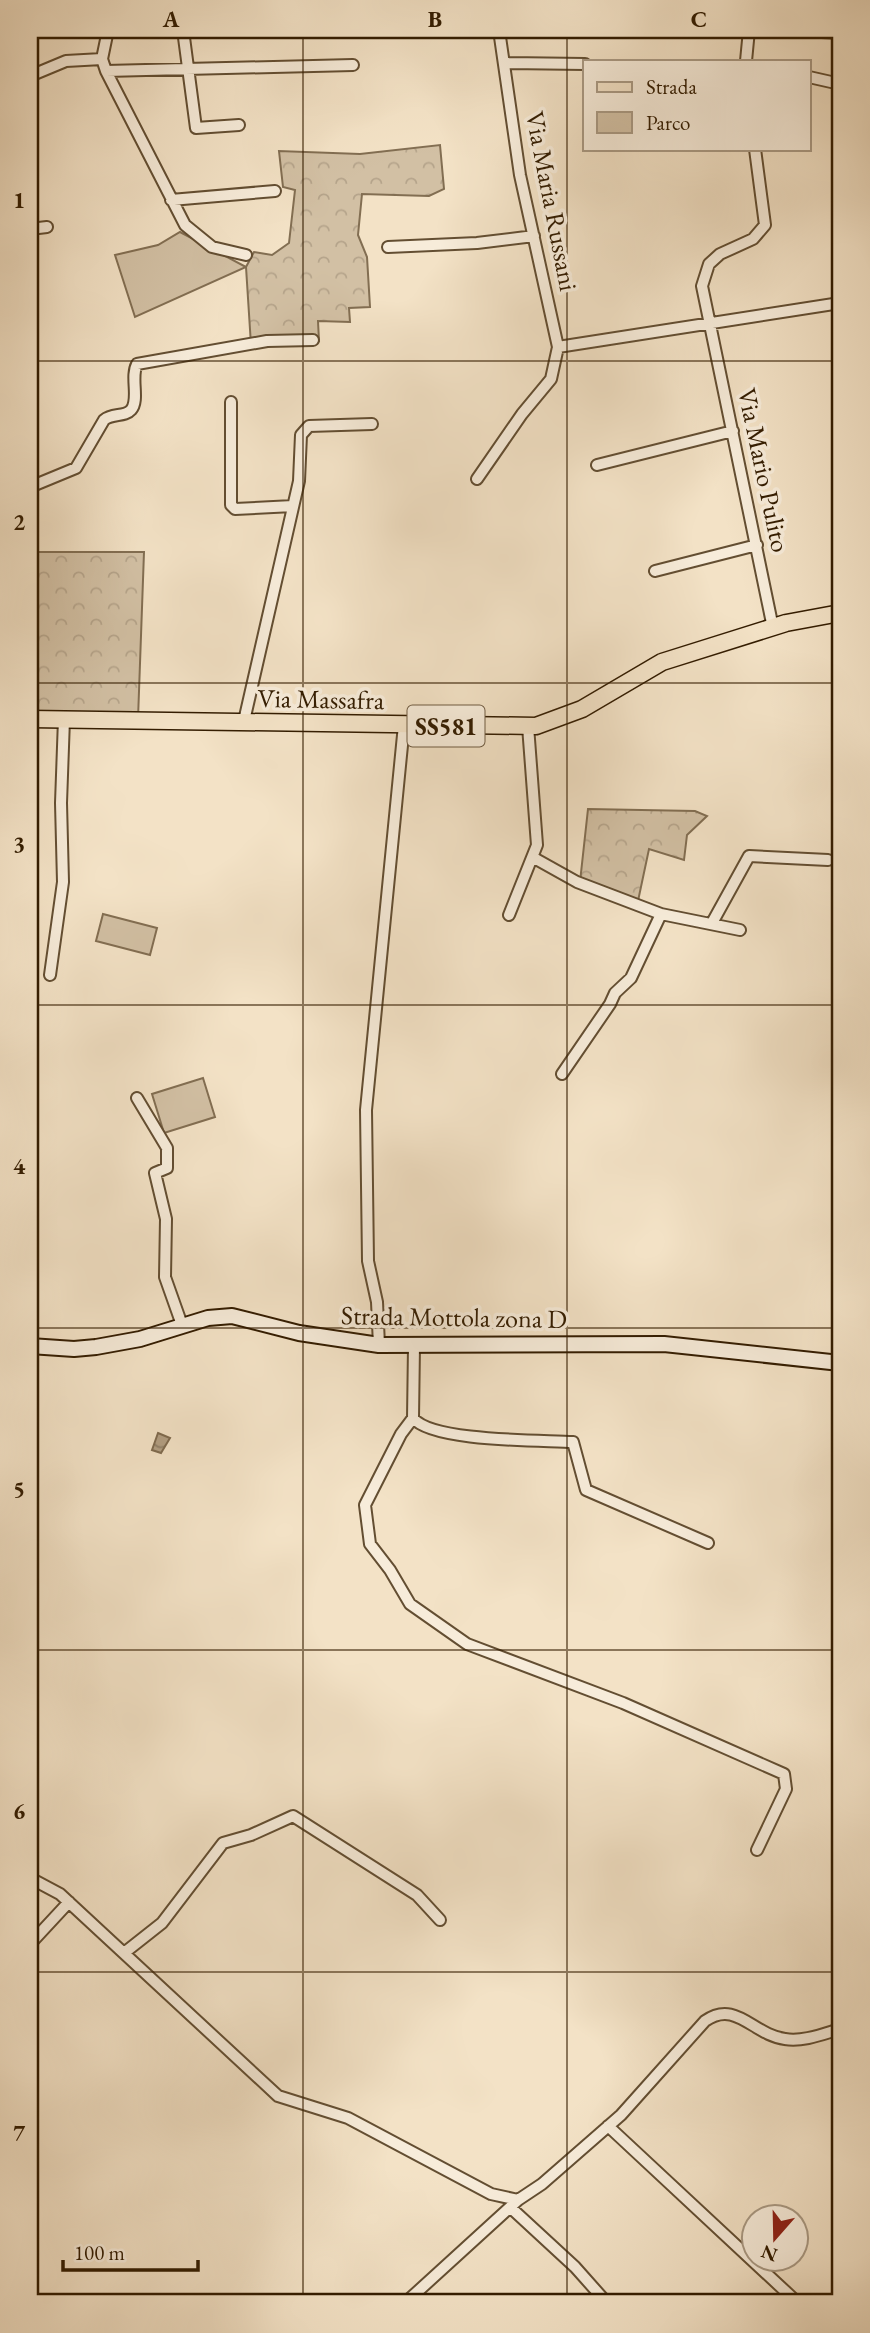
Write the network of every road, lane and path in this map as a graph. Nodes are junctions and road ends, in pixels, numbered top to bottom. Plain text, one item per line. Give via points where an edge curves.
1 (108, 30) edge
2 (183, 30) edge
3 (499, 30) edge
4 (749, 30) edge
5 (786, 30) edge
6 (840, 33) edge
7 (102, 59) junction
8 (746, 60) edge
9 (505, 63) junction
10 (583, 64) edge
11 (353, 65) dead end
12 (189, 67) junction
13 (106, 71) junction
14 (30, 76) edge
15 (810, 77) edge
16 (840, 84) edge
17 (239, 125) dead end
18 (755, 150) edge
19 (275, 191) dead end
20 (171, 200) junction
21 (47, 226) dead end
22 (30, 229) edge
23 (534, 236) junction
24 (388, 247) dead end
25 (246, 255) dead end
26 (840, 303) edge
27 (708, 322) junction
28 (313, 340) dead end
29 (558, 347) junction
30 (231, 402) dead end
31 (372, 424) dead end
32 (733, 431) junction
33 (597, 465) dead end
34 (477, 479) dead end
35 (30, 487) edge
36 (293, 506) junction
37 (757, 545) junction
38 (655, 571) dead end
39 (840, 613) edge
40 (773, 628) junction
41 (30, 719) edge
42 (64, 719) junction
43 (244, 721) junction
44 (404, 725) junction
45 (528, 726) junction
46 (534, 858) junction
47 (828, 860) dead end
48 (661, 914) junction
49 (509, 915) dead end
50 (712, 923) junction
51 (740, 930) dead end
52 (50, 975) dead end
53 (562, 1074) dead end
54 (137, 1098) dead end
55 (182, 1325) junction
56 (379, 1345) junction
57 (30, 1346) edge
58 (414, 1346) junction
59 (840, 1363) edge
60 (413, 1418) junction
61 (708, 1543) dead end
62 (757, 1850) dead end
63 (30, 1878) edge
64 (69, 1902) junction
65 (440, 1920) dead end
66 (30, 1944) edge
67 (124, 1952) junction
68 (840, 2029) edge
69 (608, 2126) junction
70 (514, 2204) junction
71 (405, 2303) edge
72 (607, 2303) edge
73 (798, 2303) edge

1 - 7 street
2 - 12 street
3 - 9 street, Via Maria Russani
4 - 8 street
5 - 6 street
7 - 13 street
7 - 14 street via 66,61
9 - 10 street
9 - 23 street, Via Maria Russani via 520,175
11 - 12 street
12 - 13 street
12 - 17 street via 196,128
13 - 20 street
15 - 16 street
18 - 27 street, Via Mario Pulito via 765,225 753,239 709,264 702,286
19 - 20 street
20 - 25 street via 198,238 212,247
21 - 22 street
23 - 24 street
23 - 29 street, Via Maria Russani
26 - 27 street
27 - 29 street
27 - 32 street, Via Mario Pulito
28 - 35 street via 267,341 137,364 130,411 104,420 72,471
29 - 34 street via 551,379
30 - 36 street via 231,505 235,509
31 - 36 street via 309,426 301,435
32 - 33 street
32 - 37 street, Via Mario Pulito
36 - 43 street
37 - 38 street
37 - 40 street, Via Mario Pulito
39 - 40 main road, Via Massafra / SS581
40 - 45 main road, Via Massafra / SS581 via 662,662 562,718
41 - 42 main road, Via Massafra / SS581
42 - 43 main road, Via Massafra / SS581
42 - 52 street via 64,882
43 - 44 main road, Via Massafra / SS581
44 - 45 main road, Via Massafra / SS581
44 - 56 street via 366,1110 368,1261 377,1302
45 - 46 street via 537,845
46 - 48 street via 577,882
46 - 49 street
47 - 50 street via 750,856
48 - 50 street
48 - 53 street via 631,978 612,997
50 - 51 street
54 - 55 street via 167,1148 167,1168 155,1173 166,1219 164,1277
55 - 56 main road, Strada Mottola zona D via 232,1316 299,1333
55 - 57 main road, Strada Mottola zona D via 96,1347
56 - 58 main road, Strada Mottola zona D
58 - 59 main road, Strada Mottola zona D via 664,1344
58 - 60 street
60 - 61 street via 447,1433 573,1442 586,1490
60 - 62 street via 365,1506 370,1544 410,1604 467,1644 623,1703 784,1774 786,1789
63 - 64 street
64 - 66 street
64 - 67 street
65 - 67 street via 409,1889 293,1815 223,1843 162,1923
67 - 70 street via 278,2096 348,2118
68 - 69 street via 788,2040 770,2036 729,2012 717,2012
69 - 70 street
69 - 73 street
70 - 71 street
70 - 72 street

